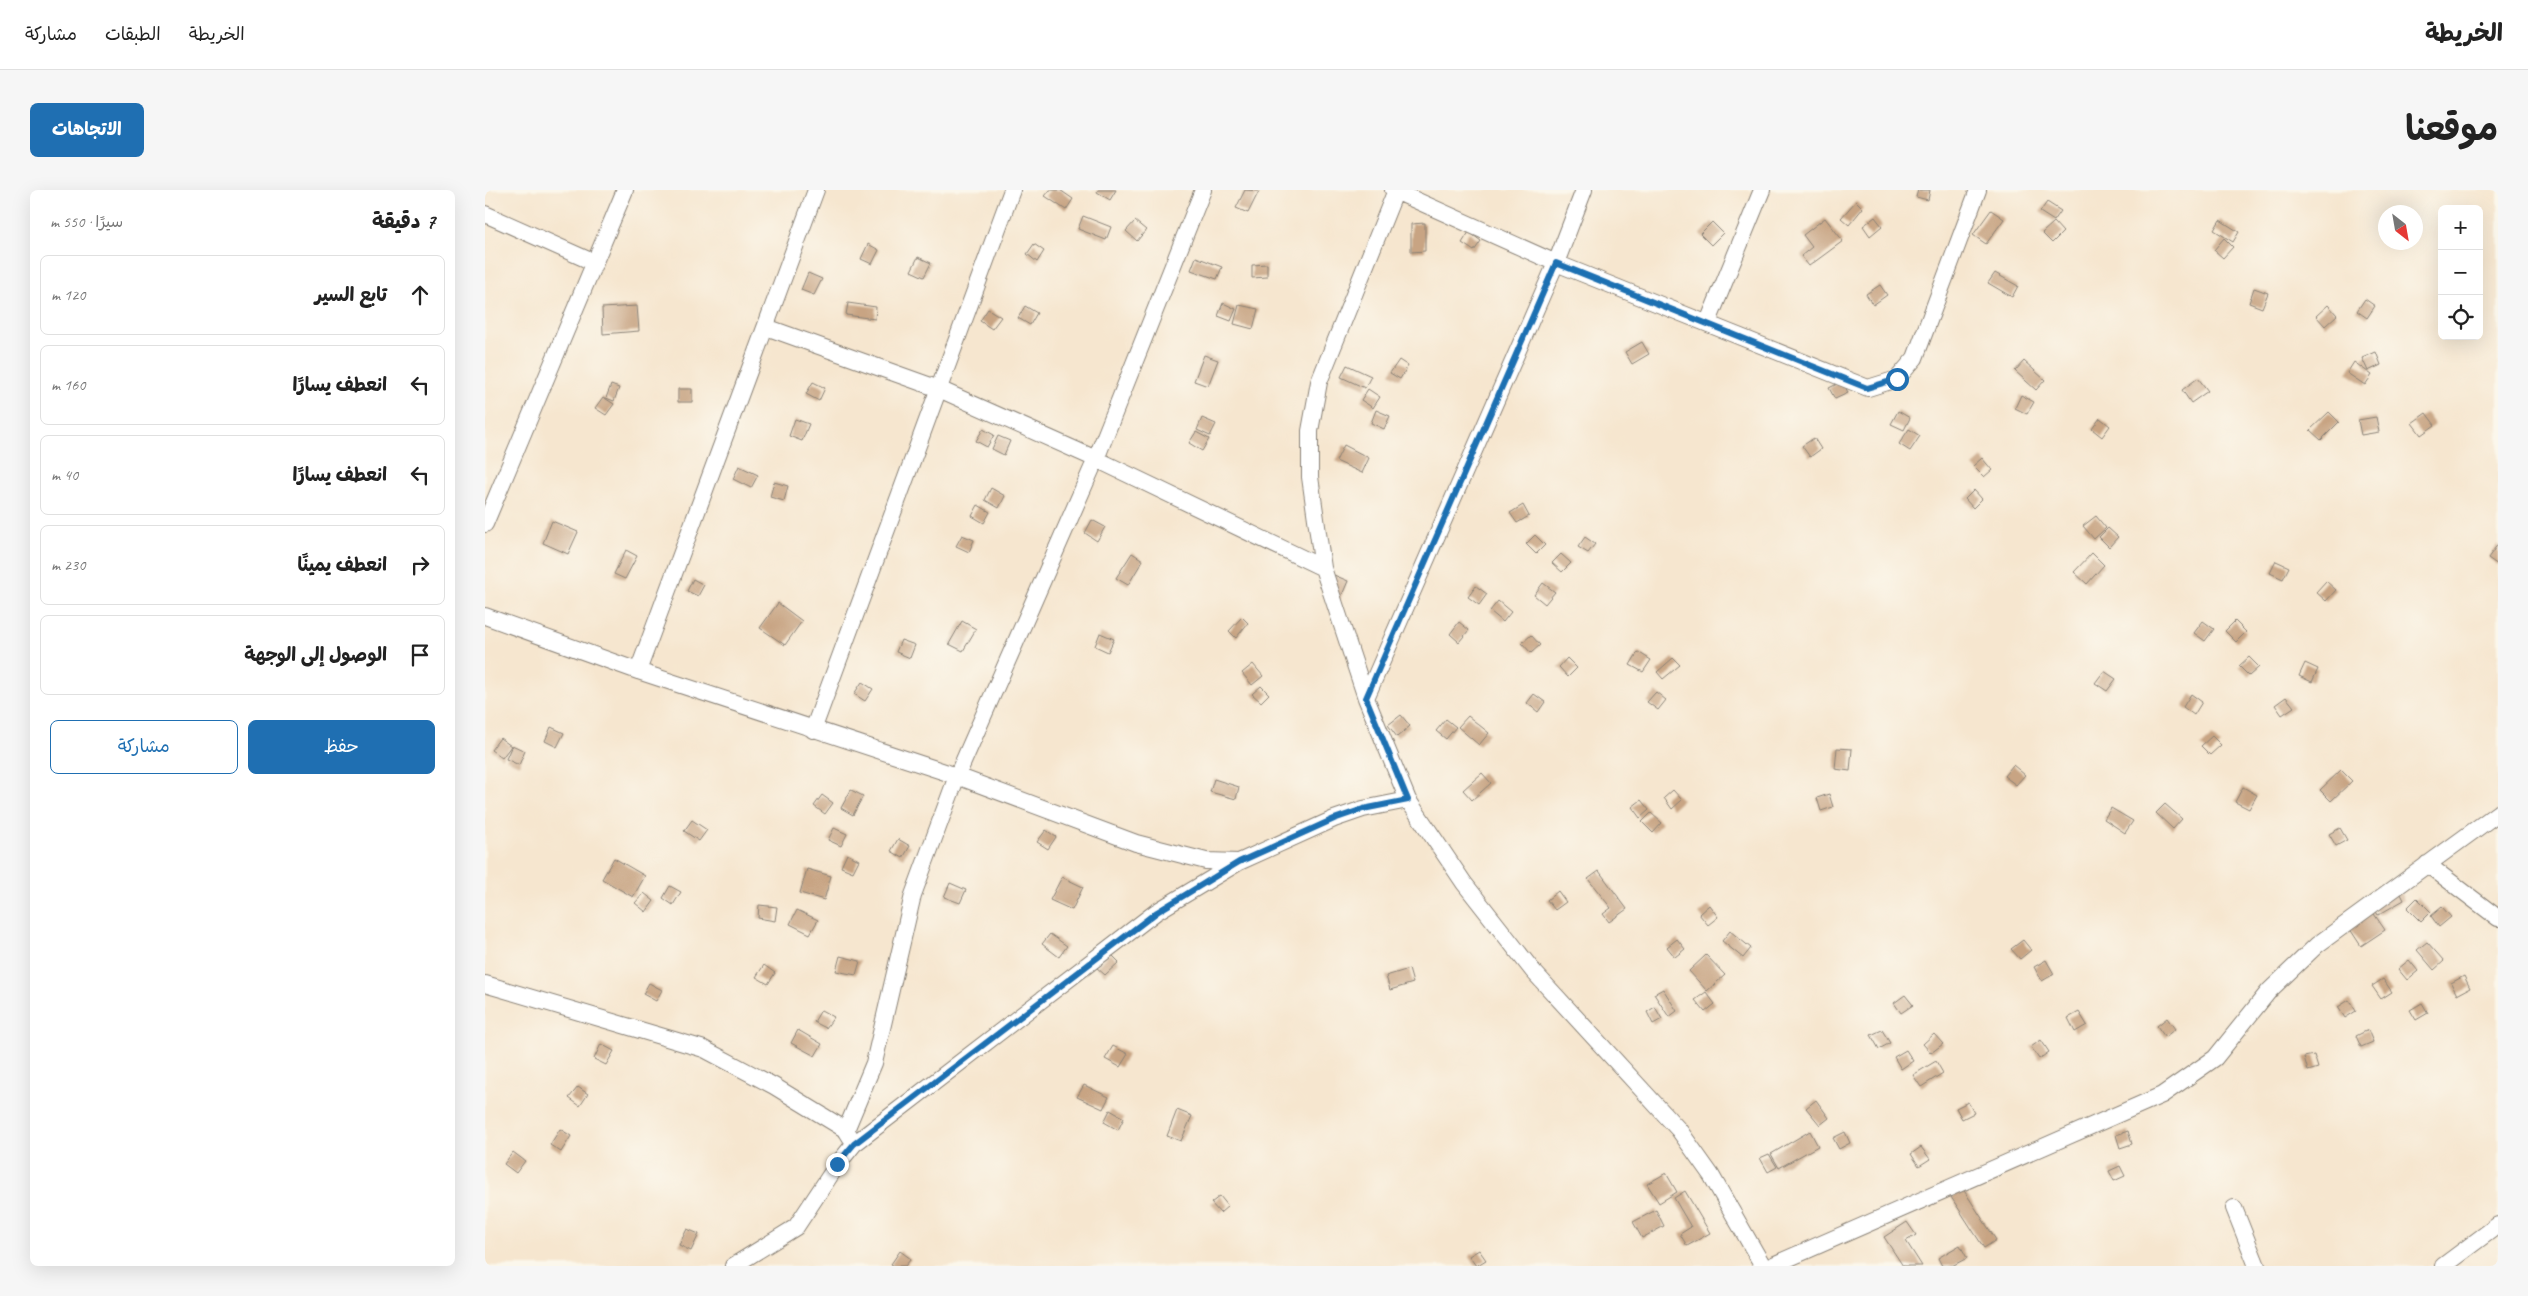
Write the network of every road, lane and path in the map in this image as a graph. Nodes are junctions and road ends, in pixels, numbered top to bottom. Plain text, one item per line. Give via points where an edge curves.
1 (625, 190) edge
2 (816, 190) edge
3 (1012, 190) edge
4 (1203, 190) edge
5 (1395, 190) edge
6 (1584, 190) edge
7 (1762, 190) edge
8 (1978, 190) edge
9 (485, 214) edge
10 (595, 263) junction
11 (1556, 263) junction
12 (1707, 322) junction
13 (765, 327) junction
14 (939, 389) junction
15 (1096, 459) junction
16 (485, 524) edge
17 (1323, 568) junction
18 (485, 616) edge
19 (638, 671) junction
20 (1366, 698) junction
21 (813, 730) junction
22 (957, 776) junction
23 (1408, 800) junction
24 (2498, 813) edge
25 (1239, 862) junction
26 (2427, 864) junction
27 (2498, 918) edge
28 (485, 984) edge
29 (846, 1130) junction
30 (854, 1144) junction
31 (2234, 1208) dead end
32 (2498, 1225) edge
33 (733, 1266) edge
34 (1763, 1266) edge
35 (1771, 1266) edge
36 (2257, 1266) edge
37 (2443, 1266) edge

1 - 10 street
2 - 13 street
3 - 14 street
4 - 15 street
5 - 11 street
5 - 17 street via 1319,382 1310,431 1310,477
6 - 11 street
7 - 12 street
8 - 12 street via 1915,358 1897,379 1867,388
9 - 10 street
10 - 16 street
11 - 12 street
11 - 20 street
13 - 14 street
13 - 19 street
14 - 15 street
14 - 21 street
15 - 17 street
15 - 22 street
17 - 20 street
18 - 19 street
19 - 21 street
20 - 23 street
21 - 22 street
22 - 25 street via 1136,843 1205,861
22 - 29 street via 913,895 874,1063
23 - 25 street via 1334,819
23 - 34 street via 1464,883 1533,971 1679,1130 1711,1176
24 - 26 street
25 - 30 street via 1157,912
26 - 27 street
26 - 35 street via 2317,945 2269,991 2215,1058 2161,1095
28 - 29 street via 705,1049
29 - 30 street
30 - 33 street via 796,1227
31 - 36 street
32 - 37 street

